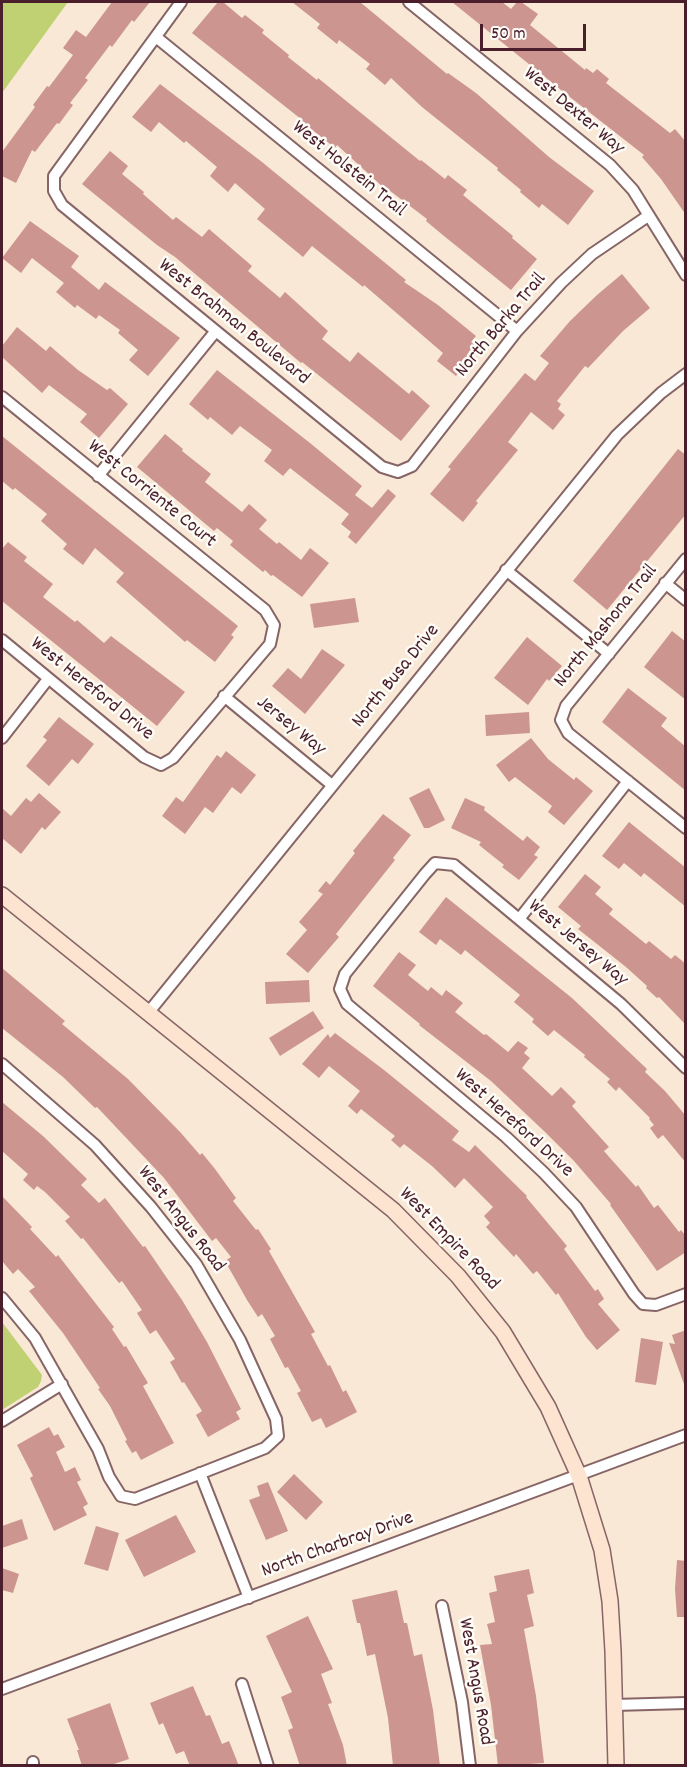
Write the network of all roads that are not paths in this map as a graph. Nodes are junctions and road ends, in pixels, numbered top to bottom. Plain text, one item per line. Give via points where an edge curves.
1 (181, 2) edge
2 (409, 2) edge
3 (156, 37) junction
4 (648, 216) junction
5 (686, 275) edge
6 (215, 332) junction
7 (517, 332) junction
8 (686, 374) edge
9 (2, 397) edge
10 (398, 472) joint
11 (98, 476) junction
12 (686, 559) edge
13 (506, 570) junction
14 (665, 583) junction
15 (686, 600) edge
16 (2, 640) edge
17 (609, 654) junction
18 (48, 679) junction
19 (224, 696) junction
20 (2, 738) edge
21 (628, 782) junction
22 (332, 785) junction
23 (686, 828) edge
24 (2, 895) edge
25 (520, 918) junction
26 (340, 988) joint
27 (148, 1013) junction
28 (2, 1064) edge
29 (686, 1068) edge
30 (686, 1294) edge
31 (2, 1298) edge
32 (62, 1384) junction
33 (2, 1421) edge
34 (686, 1435) edge
35 (200, 1473) junction
36 (579, 1476) junction
37 (249, 1598) junction
38 (442, 1606) dead end
39 (242, 1684) dead end
40 (2, 1689) edge
41 (686, 1703) edge
42 (614, 1705) junction
43 (268, 1766) edge
44 (470, 1766) edge
45 (616, 1766) edge

1 - 3 street
2 - 4 street, West Dexter Way via 610,165 633,190
3 - 6 street, West Brahman Boulevard via 54,176 54,191 62,205
3 - 7 street, West Holstein Trail
4 - 5 street, West Dexter Way
4 - 7 street, North Barka Trail via 592,254
6 - 10 street, West Brahman Boulevard via 382,467
6 - 11 street
7 - 10 street, North Barka Trail via 412,466
8 - 13 street, North Busa Drive via 617,435
9 - 11 street, West Corriente Court
11 - 19 street, West Corriente Court via 265,610 274,625 270,644
12 - 14 street, North Mashona Trail
13 - 17 street
13 - 22 street, North Busa Drive
14 - 15 street
14 - 17 street, North Mashona Trail
16 - 18 street, West Hereford Drive
17 - 21 street, North Mashona Trail via 566,706 561,720 568,733
18 - 19 street, West Hereford Drive via 144,757 161,765 172,758
18 - 20 street
19 - 22 street, Jersey Way
21 - 23 street
21 - 25 street
22 - 27 street, North Busa Drive
24 - 27 street, West Empire Road
25 - 26 street, West Jersey Way via 454,865 435,863 345,974
25 - 29 street, West Jersey Way via 621,1004
26 - 30 street, West Hereford Drive via 347,1004 544,1173 576,1207 643,1304 656,1305
27 - 36 street, West Empire Road via 393,1210 458,1276 517,1355 548,1407
28 - 35 street, West Angus Road via 95,1144 151,1207 196,1264 240,1340 276,1419 278,1436 265,1448
31 - 32 street via 35,1338
32 - 33 street
32 - 35 street via 121,1496 135,1499
34 - 36 street, North Charbray Drive
35 - 37 street
36 - 37 street, North Charbray Drive
36 - 42 street, West Empire Road via 602,1550 613,1651
37 - 40 street, North Charbray Drive
38 - 44 street, West Angus Road via 462,1702
39 - 43 street
41 - 42 street
42 - 45 street, West Empire Road

